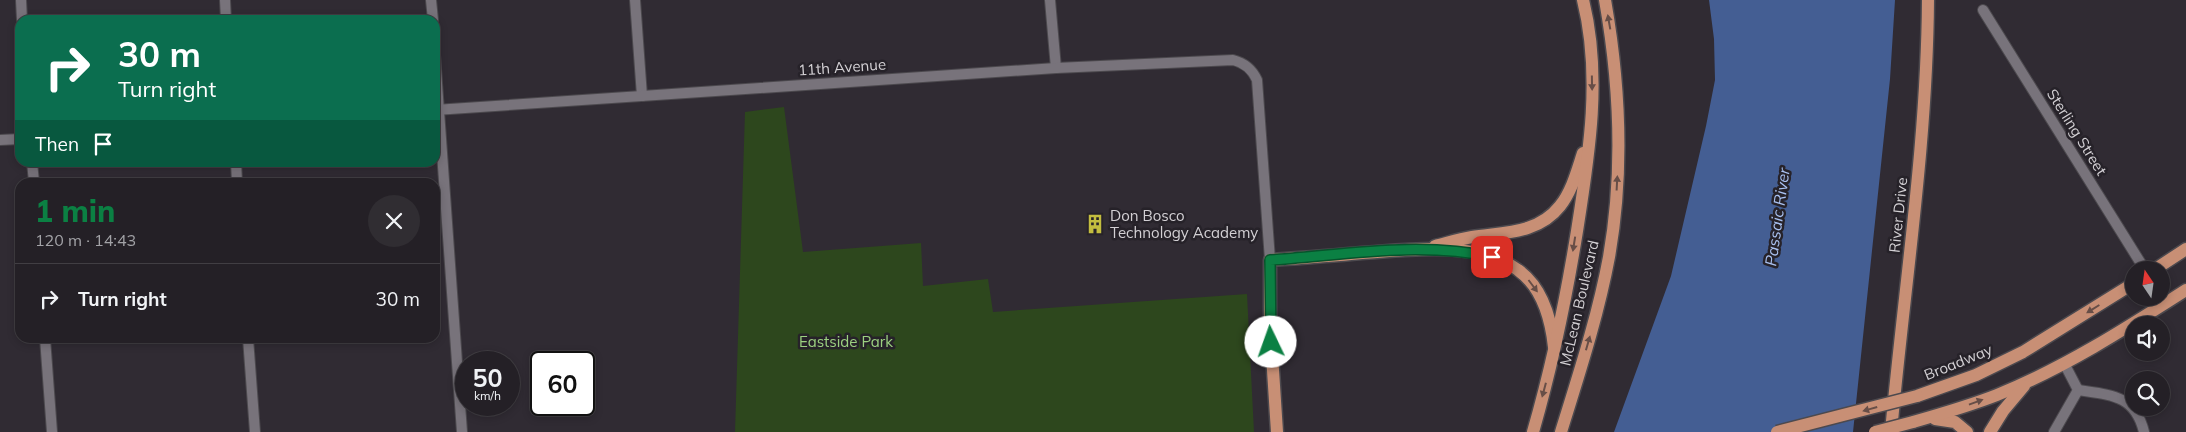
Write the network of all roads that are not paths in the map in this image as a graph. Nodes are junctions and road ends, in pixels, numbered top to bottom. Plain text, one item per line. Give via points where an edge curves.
1 (20, 0) edge
2 (225, 0) edge
3 (431, 0) edge
4 (635, 0) edge
5 (1050, 0) edge
6 (1583, 0) edge
7 (1605, 0) edge
8 (1928, 0) edge
9 (1983, 10) dead end
10 (22, 15) edge
11 (226, 15) edge
12 (432, 15) edge
13 (1056, 68) junction
14 (642, 96) junction
15 (440, 110) edge
16 (1590, 129) junction
17 (15, 138) edge
18 (0, 140) edge
19 (440, 149) edge
20 (1425, 249) junction
21 (2186, 249) edge
22 (1270, 260) junction
23 (2138, 261) edge
24 (2168, 261) edge
25 (2125, 289) edge
26 (2186, 290) edge
27 (2170, 297) edge
28 (2154, 306) edge
29 (45, 343) edge
30 (248, 343) edge
31 (1554, 347) junction
32 (2064, 363) junction
33 (2035, 378) junction
34 (2078, 390) junction
35 (1913, 422) junction
36 (52, 432) edge
37 (255, 432) edge
38 (462, 432) edge
39 (1277, 432) edge
40 (1533, 432) edge
41 (1561, 432) edge
42 (1777, 432) edge
43 (1876, 432) edge
44 (1890, 432) edge
45 (1967, 432) edge
46 (1990, 432) edge
47 (2054, 432) edge
48 (2144, 432) edge

1 - 10 street
2 - 11 street
3 - 12 street
4 - 14 street
5 - 13 street
6 -> 16 main road, McLean Boulevard via 1592,64
41 -> 7 main road, McLean Boulevard via 1596,317 1614,221 1618,102
8 - 44 main road, River Drive via 1922,143
9 - 23 street, Sterling Street
13 - 14 street, 11th Avenue
13 - 22 street, 11th Avenue via 1223,59 1241,62 1248,67 1259,88
14 - 15 street, 11th Avenue
16 - 20 main road via 1570,190 1549,216 1520,231 1471,237
16 -> 31 main road, McLean Boulevard via 1584,188
17 - 18 street
19 - 38 street
20 - 22 main road
20 -> 31 main road via 1475,253 1519,270 1534,286 1544,305
21 - 24 main road
22 - 39 main road via 1270,324
25 -> 42 main road, Broadway, bridge via 2023,352 1976,375 1917,396
26 - 27 main road
28 - 32 main road
29 - 36 street
30 - 37 street
31 -> 40 main road, McLean Boulevard
32 - 33 main road
32 - 34 street
35 -> 33 main road via 1996,395
33 - 46 main road via 2012,399
34 - 47 street
34 - 48 street via 2110,395 2130,404 2142,422
35 - 43 main road, bridge
35 - 45 main road via 1943,419 1955,422

